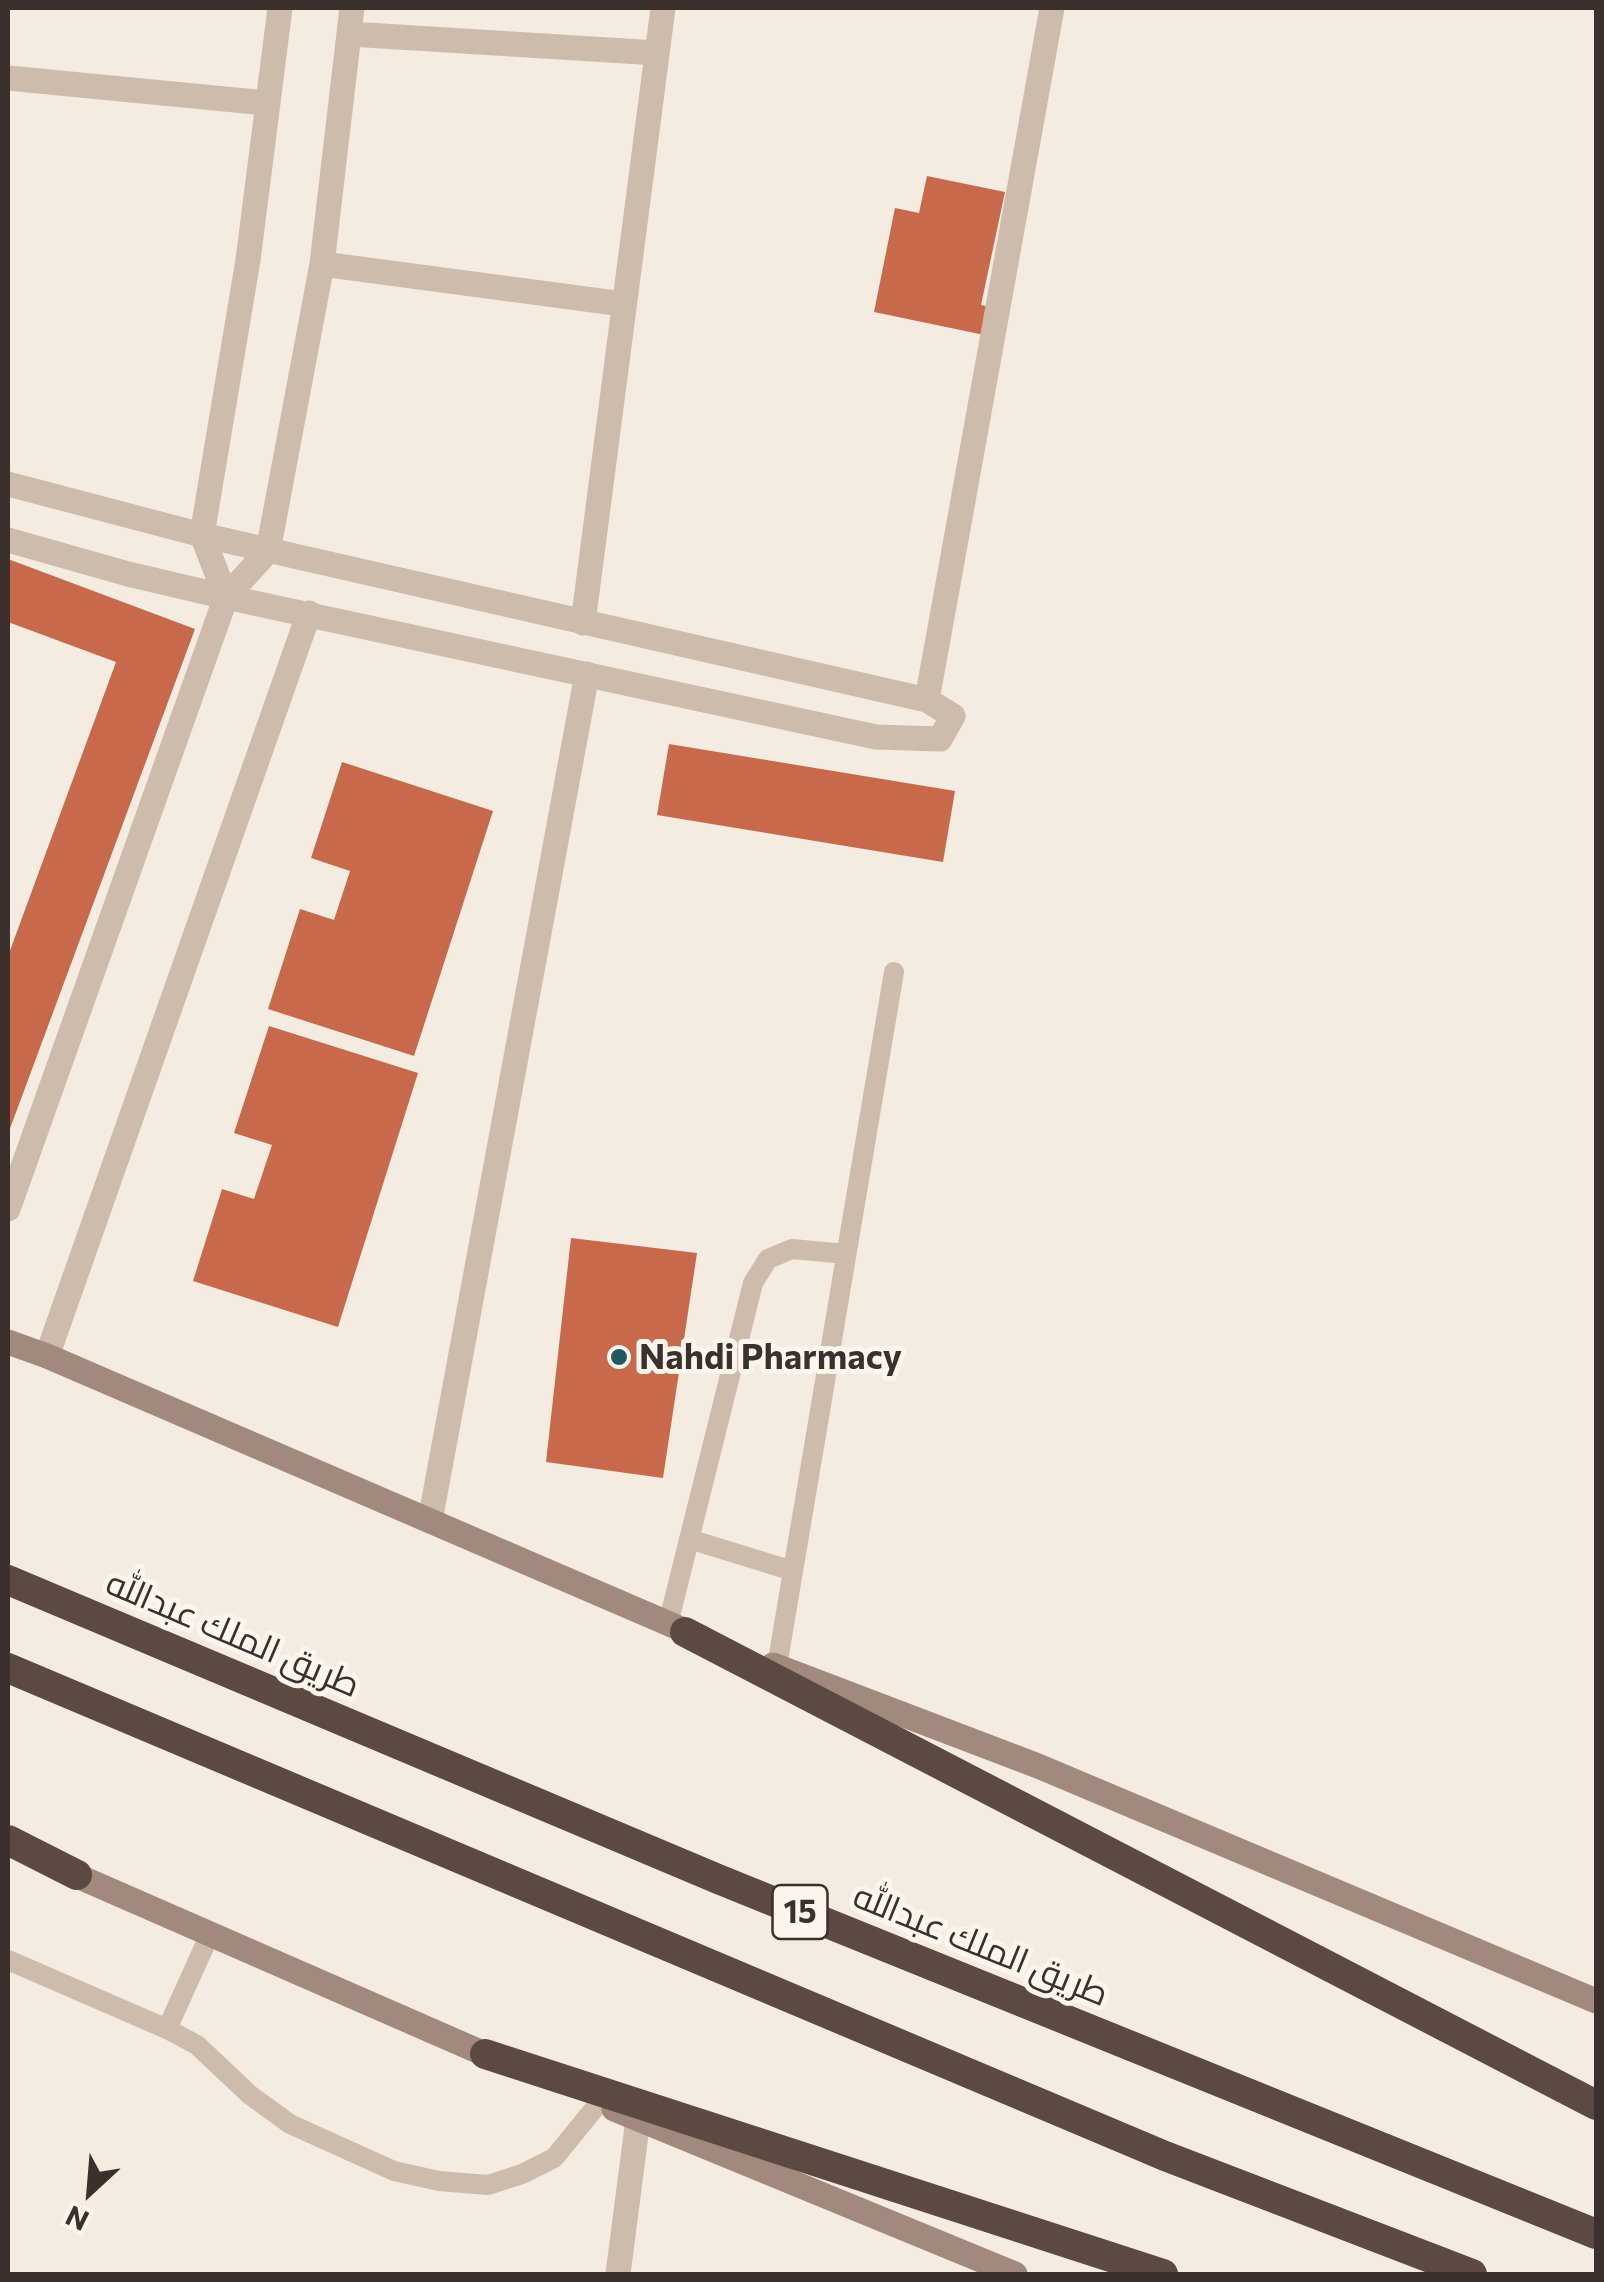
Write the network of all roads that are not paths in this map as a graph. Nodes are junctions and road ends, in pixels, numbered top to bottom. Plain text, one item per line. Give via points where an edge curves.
1 (280, 8) edge
2 (352, 8) edge
3 (662, 8) edge
4 (1052, 8) edge
5 (350, 34) junction
6 (656, 53) junction
7 (8, 78) edge
8 (266, 104) junction
9 (322, 264) junction
10 (623, 304) junction
11 (8, 484) edge
12 (202, 536) junction
13 (8, 540) edge
14 (268, 551) junction
15 (226, 597) junction
16 (309, 613) junction
17 (583, 623) junction
18 (588, 674) junction
19 (927, 700) junction
20 (894, 972) dead end
21 (8, 1209) edge
22 (846, 1254) junction
23 (8, 1342) edge
24 (47, 1356) junction
25 (430, 1521) junction
26 (690, 1539) junction
27 (793, 1571) junction
28 (8, 1580) edge
29 (677, 1628) junction
30 (777, 1666) junction
31 (8, 1668) edge
32 (8, 1840) edge
33 (8, 1848) edge
34 (77, 1875) junction
35 (1431, 1933) junction
36 (210, 1934) junction
37 (8, 1960) edge
38 (1596, 1991) edge
39 (1596, 2004) edge
40 (167, 2029) junction
41 (485, 2054) junction
42 (599, 2103) junction
43 (1596, 2105) edge
44 (638, 2119) junction
45 (1596, 2234) edge
46 (618, 2274) edge
47 (1015, 2274) edge
48 (1163, 2274) edge
49 (1472, 2274) edge

1 - 8 street
2 - 5 street
3 - 6 street
4 - 19 street
5 - 6 street
5 - 9 street
6 - 10 street
7 - 8 street
8 - 12 street via 248,260
9 - 10 street
9 - 14 street
10 - 17 street
11 - 12 street
12 - 14 street
12 - 15 street
13 - 15 street
14 - 15 street
14 - 17 street
15 - 16 street
15 - 21 street
16 - 18 street
16 - 24 street
17 - 19 street
18 - 19 street via 876,736 940,738 952,716
18 - 25 street
20 - 22 lane
22 - 26 lane via 792,1249 768,1260 753,1282
22 - 27 lane
23 - 24 main road
24 - 25 main road
25 - 29 main road
26 - 27 lane
26 - 29 lane
27 - 30 lane
28 - 45 highway, طريق الملك عبدالله / 15 via 718,1878
29 - 30 main road
29 - 43 highway
30 - 35 main road via 1038,1766
31 - 49 highway, 15 via 1165,2156
32 - 34 highway
33 - 34 main road
34 - 36 main road
35 - 38 main road
35 - 39 main road
36 - 40 lane
36 - 41 main road
37 - 40 lane
40 - 42 lane via 196,2045 290,2124 394,2172 439,2182 488,2185 522,2174 554,2158
41 - 42 main road
41 - 48 highway
42 - 44 main road
44 - 46 street
44 - 47 main road

